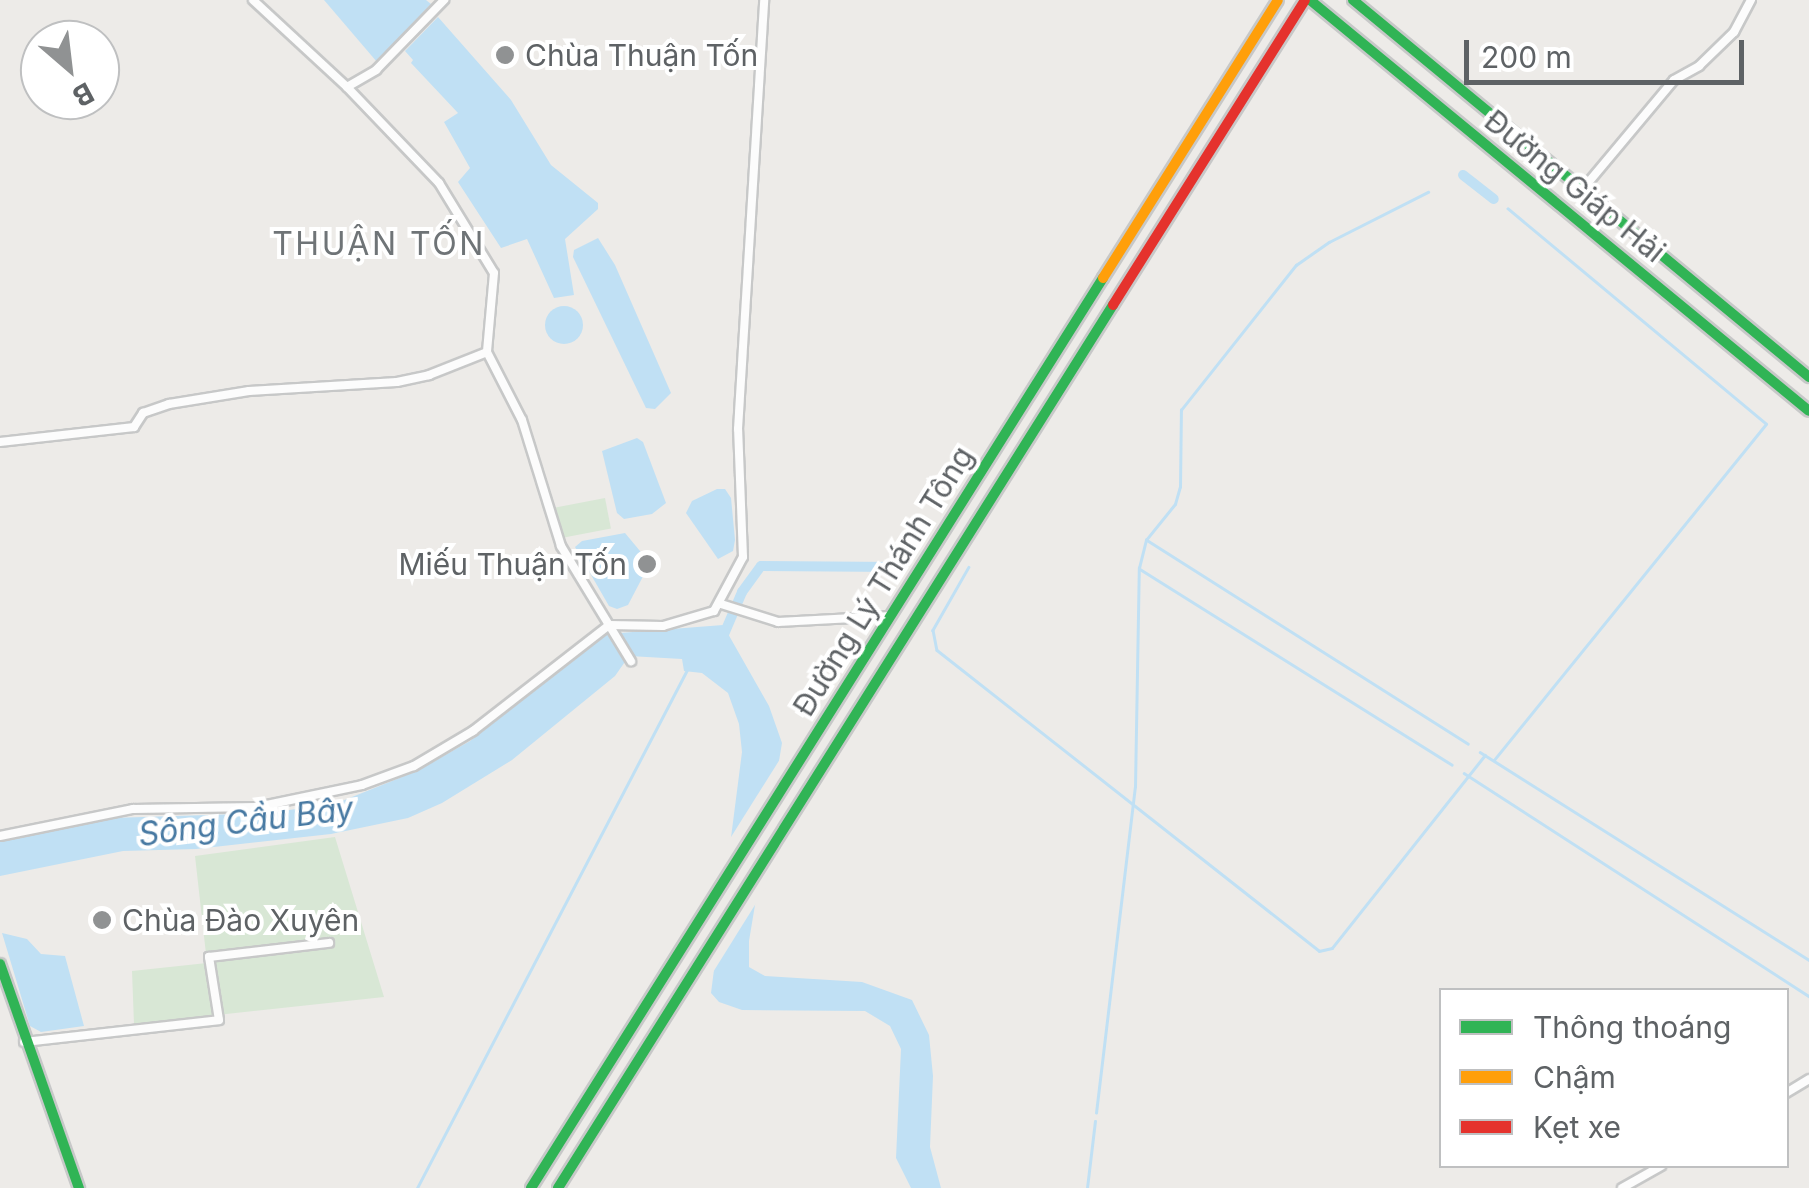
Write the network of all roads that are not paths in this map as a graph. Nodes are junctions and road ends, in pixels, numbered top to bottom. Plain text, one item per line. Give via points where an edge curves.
1 (253, 0) edge
2 (764, 0) edge
3 (1278, 0) edge
4 (1308, 0) edge
5 (1354, 0) edge
6 (1751, 0) edge
7 (440, 1) edge
8 (347, 87) junction
9 (1582, 190) junction
10 (1604, 209) junction
11 (1587, 228) junction
12 (487, 352) junction
13 (1809, 377) edge
14 (1809, 411) edge
15 (0, 442) edge
16 (905, 593) junction
17 (725, 605) junction
18 (924, 605) junction
19 (891, 616) junction
20 (610, 628) junction
21 (631, 662) dead end
22 (0, 836) edge
23 (329, 943) dead end
24 (0, 964) edge
25 (24, 1042) junction
26 (581, 1109) junction
27 (600, 1120) junction
28 (1657, 1168) edge
29 (531, 1186) edge
30 (80, 1188) edge
31 (558, 1188) edge
32 (1622, 1188) edge

1 - 8 street
2 - 17 street via 738,429 743,556
3 - 16 main road, Đường Lý Thánh Tông
4 - 11 main road, Đường Giáp Hải
4 - 18 main road, Đường Lý Thánh Tông
5 - 9 main road, Đường Giáp Hải
6 - 9 street via 1734,32 1674,80
7 - 8 street via 376,70
8 - 12 street via 438,183 494,273
9 - 10 main road, Đường Giáp Hải
10 - 11 main road
10 - 13 main road, Đường Giáp Hải
11 - 14 main road, Đường Giáp Hải
12 - 15 street via 396,382 235,394 143,413 134,427
12 - 20 street via 522,420 554,532
16 - 18 main road
16 - 19 main road, Đường Lý Thánh Tông
17 - 19 street via 778,622
17 - 20 street via 683,623
18 - 27 main road, Đường Lý Thánh Tông
19 - 26 main road, Đường Lý Thánh Tông
20 - 21 street
20 - 22 street via 473,731 392,775 256,807 133,809
23 - 25 street via 209,957 219,1020
24 - 25 main road
25 - 30 main road
26 - 27 main road
26 - 29 main road, Đường Lý Thánh Tông
27 - 31 main road, Đường Lý Thánh Tông
28 - 32 street

